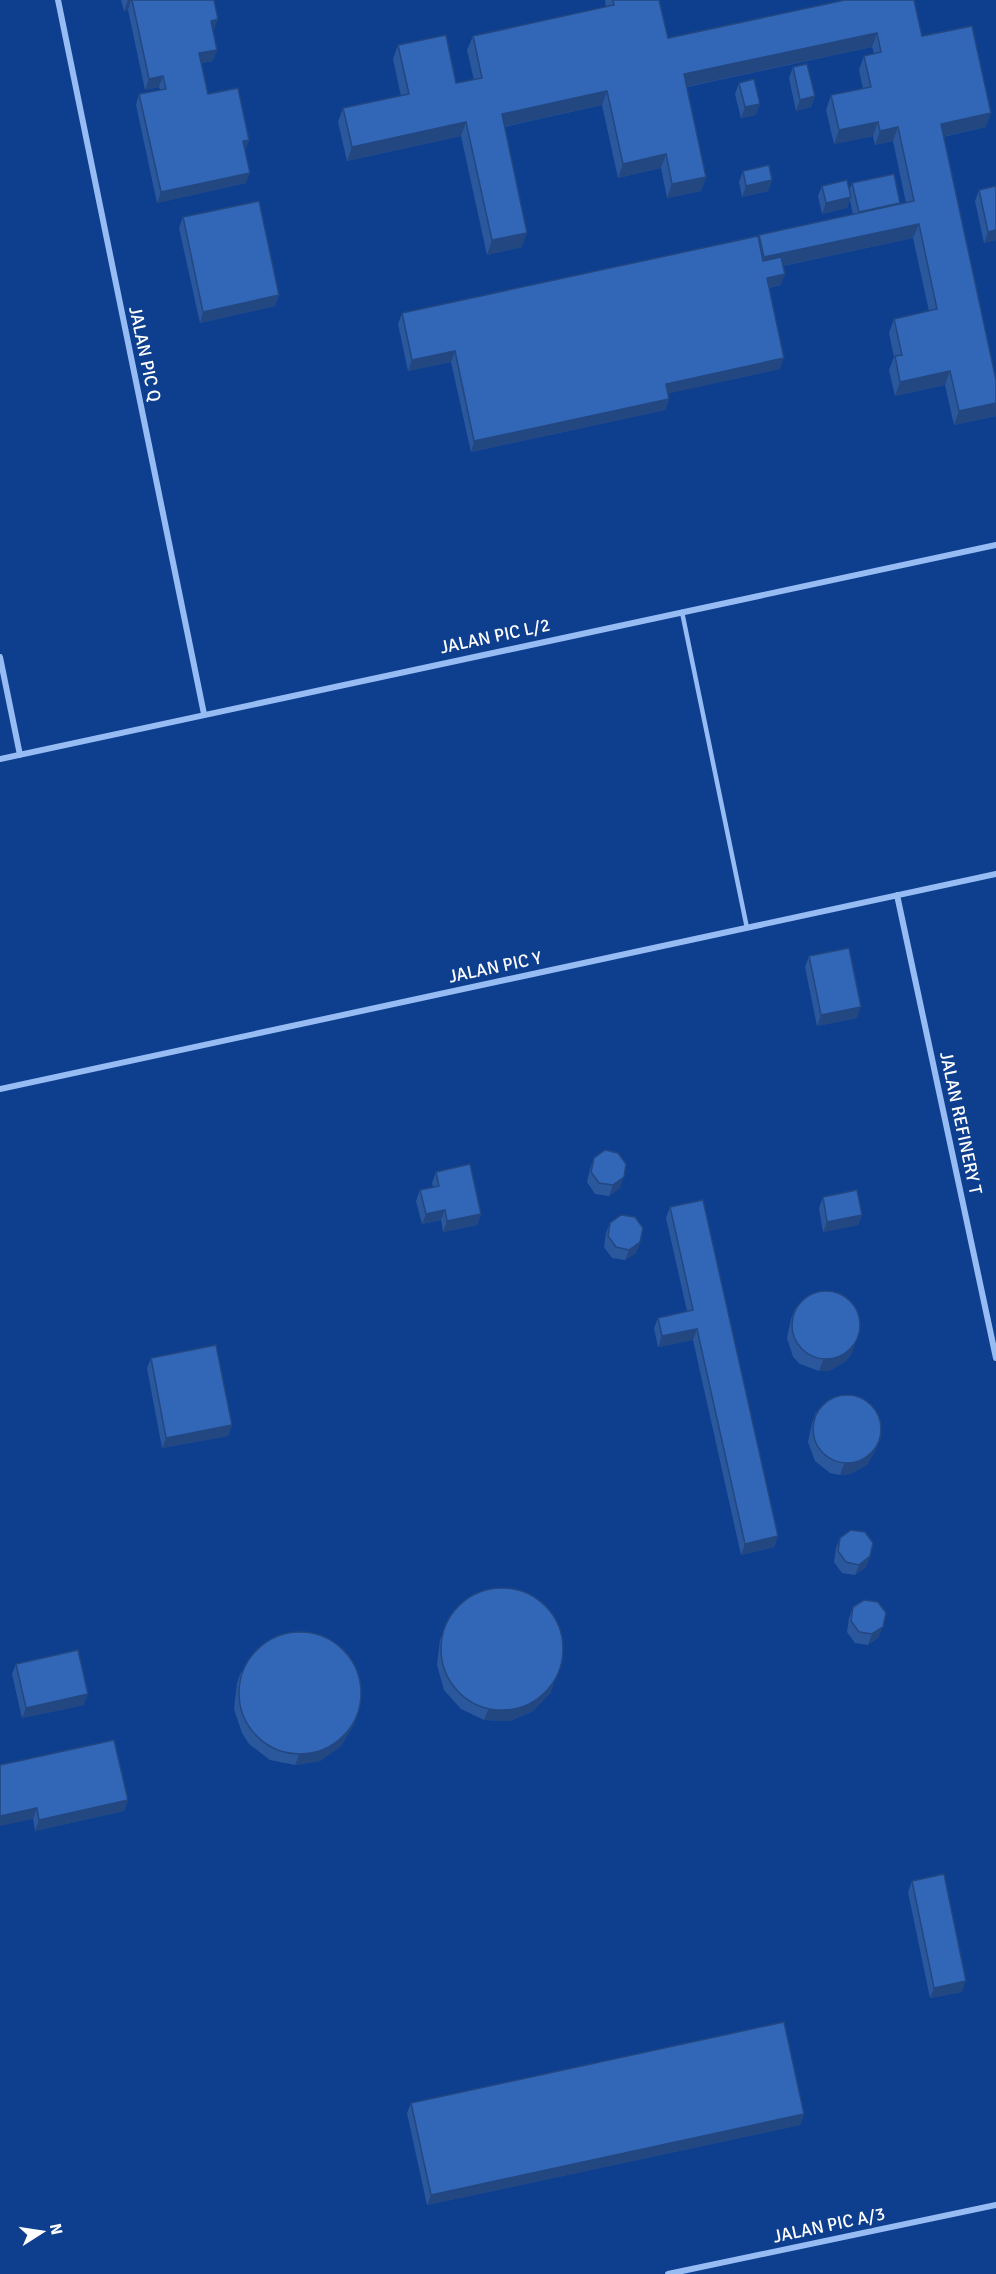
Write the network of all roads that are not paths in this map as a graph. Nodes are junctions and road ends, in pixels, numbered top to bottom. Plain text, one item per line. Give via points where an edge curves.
1 (58, 0) edge
2 (996, 545) edge
3 (682, 612) junction
4 (0, 657) edge
5 (204, 714) junction
6 (20, 755) junction
7 (0, 759) edge
8 (996, 874) edge
9 (897, 895) junction
10 (747, 928) junction
11 (0, 1089) edge
12 (996, 1358) edge
13 (996, 2205) edge
14 (668, 2274) edge

1 - 5 street, JALAN PIC Q
2 - 3 street, JALAN PIC L/2
3 - 5 street, JALAN PIC L/2
3 - 10 lane
4 - 6 street
5 - 6 street, JALAN PIC L/2
6 - 7 street, JALAN PIC L/2
8 - 9 street, JALAN PIC Y
9 - 10 street, JALAN PIC Y
9 - 12 street, JALAN REFINERY T
10 - 11 street, JALAN PIC Y
13 - 14 street, JALAN PIC A/3

